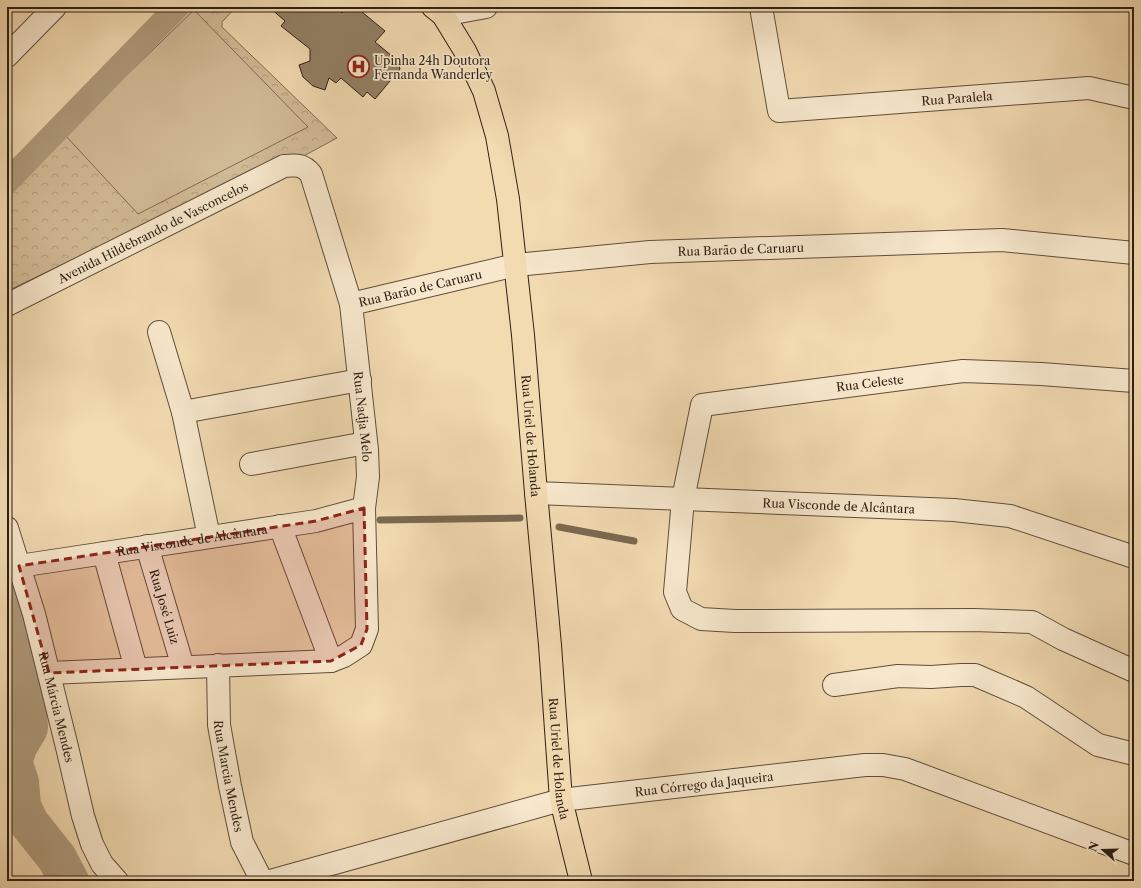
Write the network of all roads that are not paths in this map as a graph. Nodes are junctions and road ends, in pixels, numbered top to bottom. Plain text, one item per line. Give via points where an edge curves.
1 (55, 7) edge
2 (486, 7) edge
3 (761, 7) edge
4 (438, 11) edge
5 (7, 56) edge
6 (1134, 98) edge
7 (300, 165) joint
8 (1134, 253) edge
9 (516, 265) junction
10 (351, 304) junction
11 (7, 306) edge
12 (159, 332) dead end
13 (360, 380) junction
14 (1134, 381) edge
15 (183, 412) junction
16 (366, 443) junction
17 (251, 464) dead end
18 (536, 493) junction
19 (683, 498) junction
20 (364, 508) junction
21 (280, 526) junction
22 (7, 528) edge
23 (209, 537) junction
24 (147, 546) junction
25 (104, 553) junction
26 (1134, 557) edge
27 (19, 566) junction
28 (331, 661) junction
29 (218, 665) junction
30 (183, 667) junction
31 (136, 669) junction
32 (1134, 671) edge
33 (49, 673) junction
34 (834, 685) dead end
35 (1134, 754) edge
36 (562, 800) junction
37 (1134, 854) edge
38 (117, 881) edge
39 (262, 881) edge
40 (270, 881) edge
41 (581, 881) edge

1 - 5 street
2 - 4 street
3 - 6 street, Rua Paralela via 779,110 1089,88
4 - 9 main road, Rua Uriel de Holanda via 465,51 484,91 497,136
7 - 10 street, Rua Nadja Melo via 311,174
7 - 11 street, Avenida Hildebrando de Vasconcelos via 284,166
8 - 9 street, Rua Barão de Caruaru via 994,240 650,252
9 - 10 street, Rua Barão de Caruaru
9 - 18 main road, Rua Uriel de Holanda
10 - 13 street, Rua Nadja Melo
12 - 15 street
13 - 15 street
13 - 16 street, Rua Nadja Melo
14 - 19 street, Rua Celeste via 963,371 702,405
15 - 23 street
16 - 17 street
16 - 20 street, Rua Nadja Melo via 368,477
18 - 19 street, Rua Visconde de Alcântara
18 - 36 main road, Rua Uriel de Holanda
19 - 26 street, Rua Visconde de Alcântara via 954,510 1010,516
19 - 32 street via 675,592 682,609 700,619 1032,622
20 - 21 street, Rua Visconde de Alcântara via 316,521
20 - 28 street, Rua Nadja Melo via 367,628 361,645
21 - 23 street, Rua Visconde de Alcântara
21 - 28 street
22 - 27 street, Rua Márcia Mendes
23 - 24 street, Rua Visconde de Alcântara
24 - 25 street, Rua Visconde de Alcântara
24 - 30 street, Rua José Luiz
25 - 27 street, Rua Visconde de Alcântara
25 - 31 street
27 - 33 street, Rua Márcia Mendes
28 - 29 street
29 - 30 street
29 - 39 street, Rua Marcia Mendes via 219,725 230,786 242,842
30 - 31 street
31 - 33 street
33 - 38 street, Rua Márcia Mendes via 92,844 102,864
34 - 35 street via 898,676 975,675 1026,697 1098,745
36 - 37 street, Rua Córrego da Jaqueira via 883,765 905,769
36 - 40 street, Rua Córrego da Jaqueira
36 - 41 main road, Rua Uriel de Holanda

